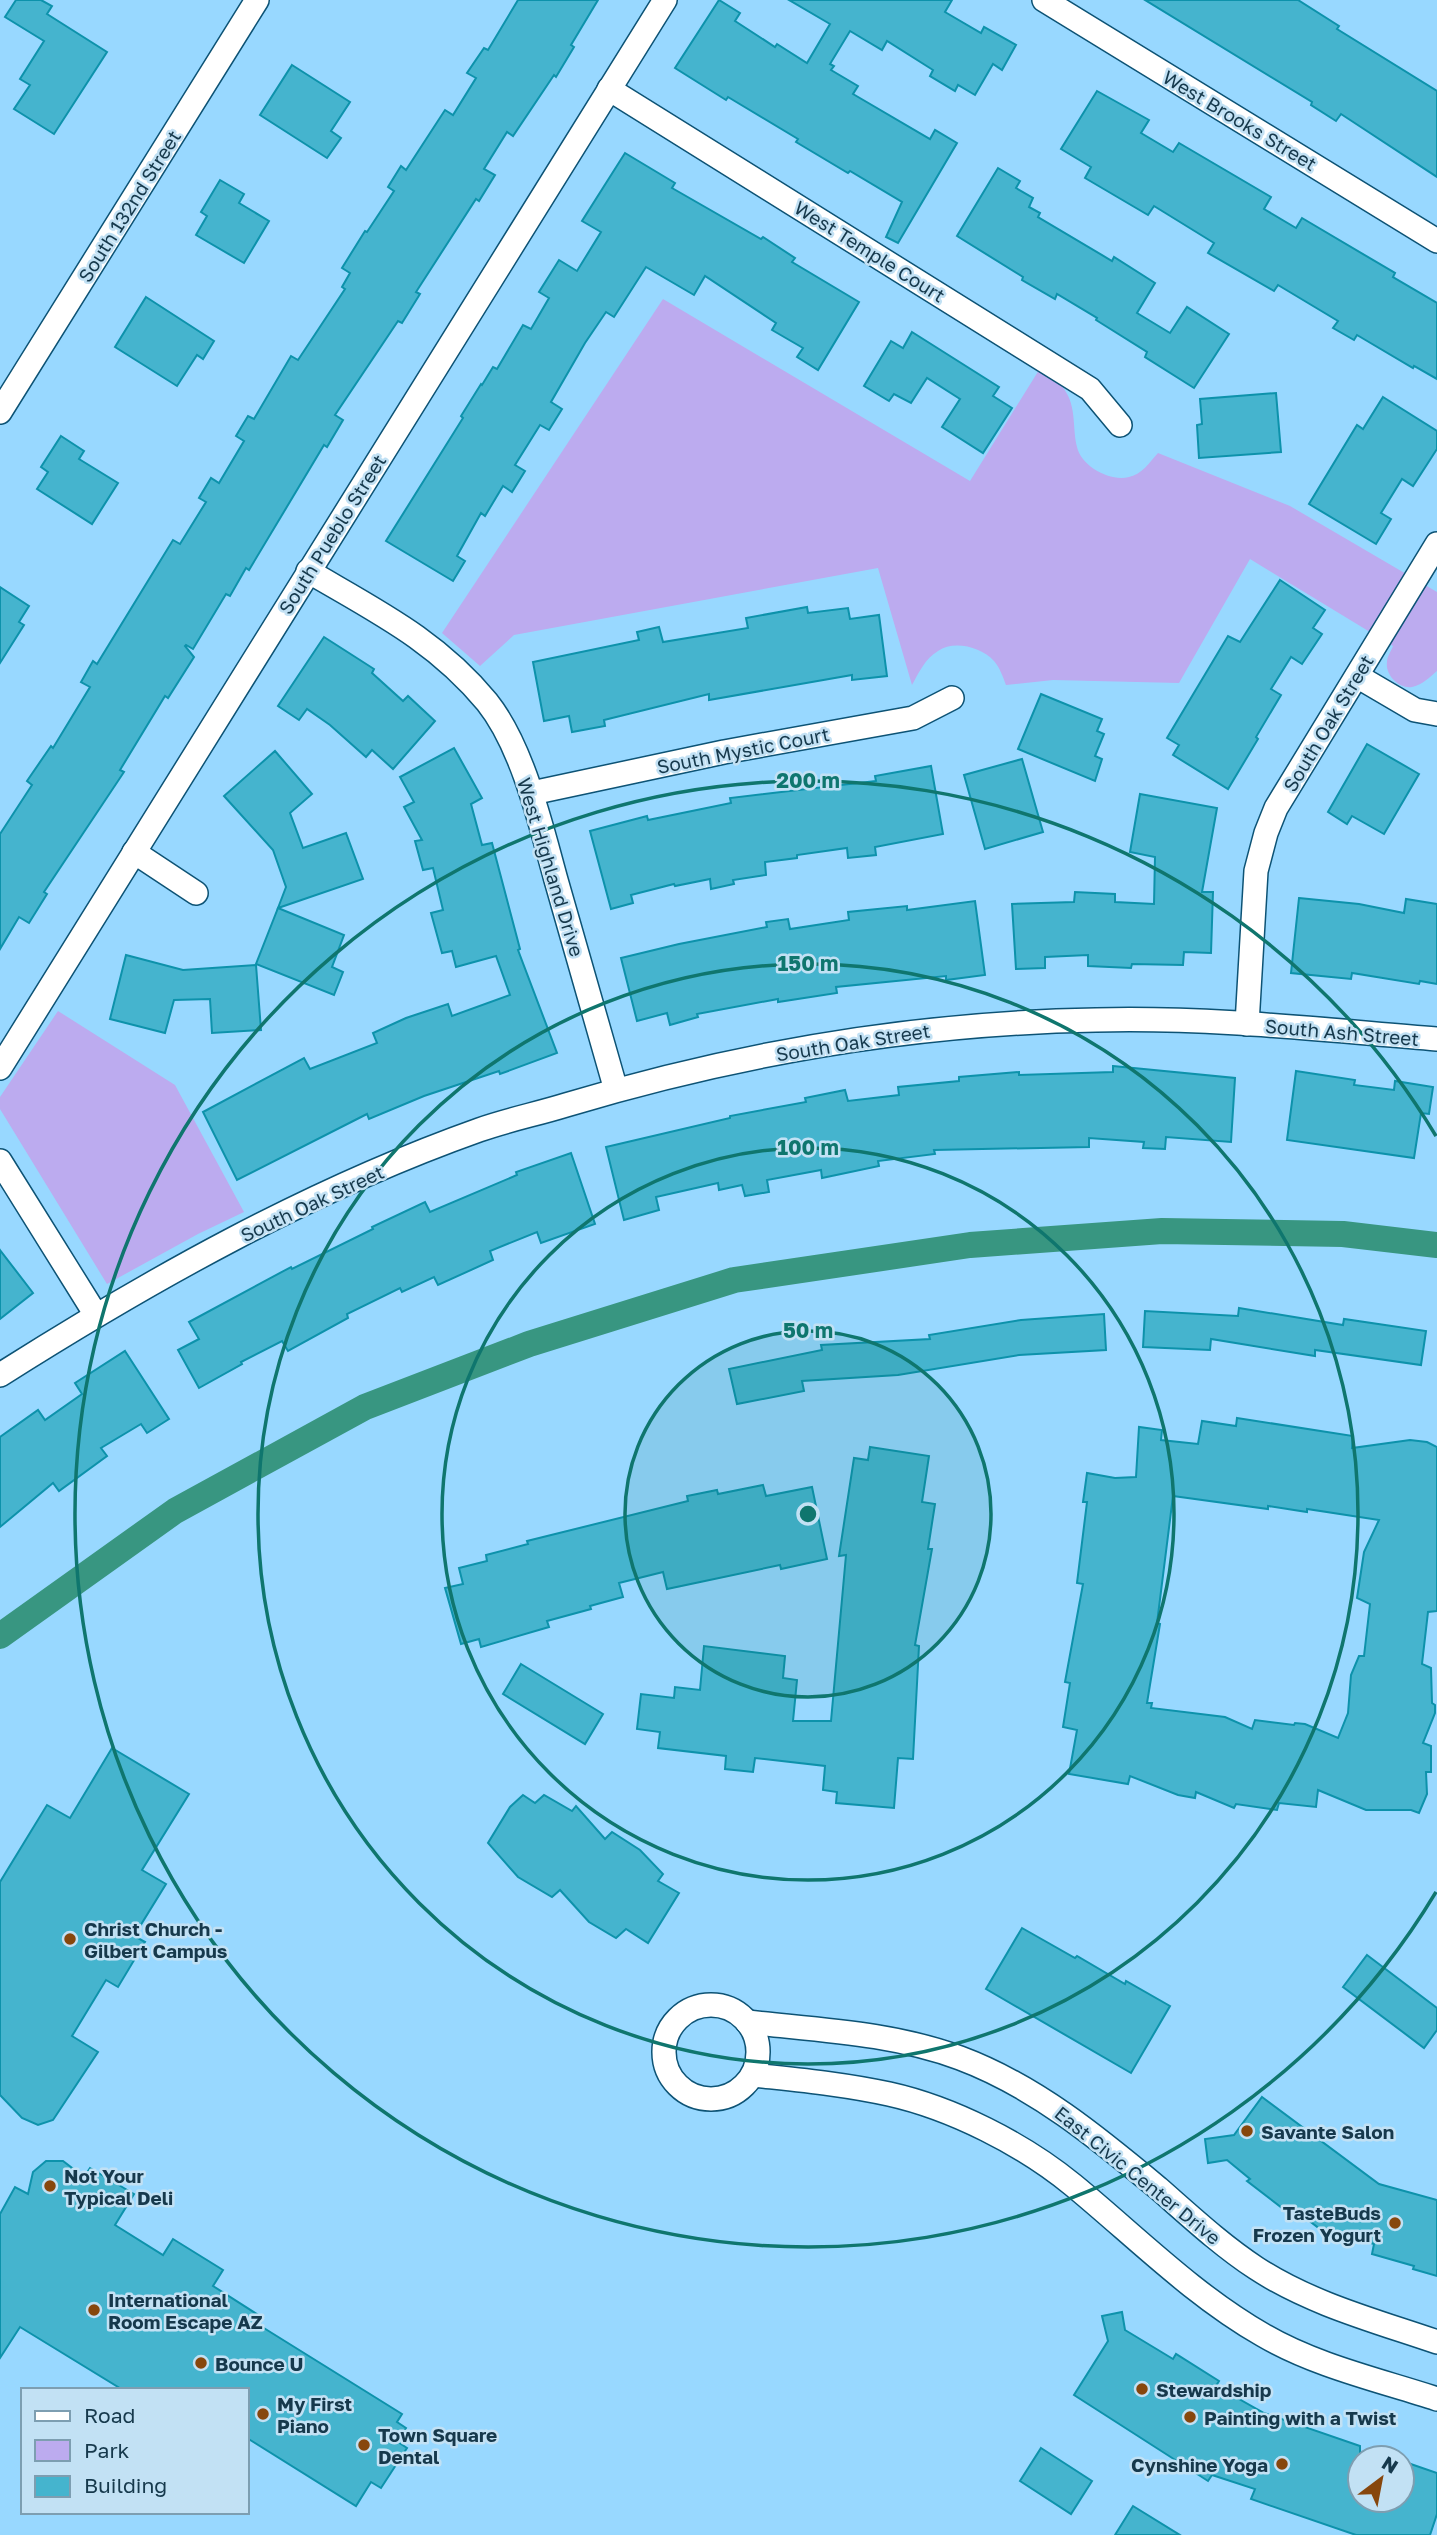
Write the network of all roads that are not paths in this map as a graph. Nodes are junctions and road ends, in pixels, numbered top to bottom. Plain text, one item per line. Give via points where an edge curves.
1 (257, 0) edge
2 (665, 0) edge
3 (1054, 3) edge
4 (609, 89) junction
5 (1437, 241) edge
6 (0, 412) edge
7 (1120, 425) dead end
8 (1437, 544) edge
9 (308, 571) junction
10 (1357, 676) junction
11 (952, 698) dead end
12 (1437, 714) edge
13 (532, 793) junction
14 (134, 852) junction
15 (197, 893) dead end
16 (1247, 1024) junction
17 (1437, 1039) edge
18 (0, 1068) edge
19 (616, 1090) junction
20 (0, 1161) edge
21 (96, 1315) junction
22 (0, 1375) edge
23 (747, 2022) junction
24 (753, 2076) junction
25 (1437, 2342) edge
26 (1437, 2399) edge

1 - 6 street, South 132nd Street
2 - 4 street, South Pueblo Street
3 - 5 street, West Brooks Street
4 - 7 street, West Temple Court via 1090,389
4 - 9 street, South Pueblo Street
8 - 10 street, South Oak Street
9 - 13 street, West Highland Drive via 440,653 488,704 505,730
9 - 14 street, South Pueblo Street
10 - 12 street via 1415,710
10 - 16 street, South Oak Street via 1276,808 1266,833 1256,871
11 - 13 street, South Mystic Court via 913,718
13 - 19 street, West Highland Drive
14 - 15 street
14 - 18 street, South Pueblo Street
16 - 17 street, South Ash Street
16 - 19 street, South Oak Street via 1100,1019 944,1028 792,1050
19 - 21 street, South Oak Street via 481,1130 370,1174 197,1258
20 - 21 street
21 - 22 street, South Oak Street
23 - 24 street via 758,2048
23 - 24 street, East Civic Center Drive via 724,2006 688,2010 667,2034 663,2056 677,2086 701,2099 730,2096
23 - 25 street, East Civic Center Drive via 906,2041 1013,2082 1108,2147 1255,2268 1330,2305
24 - 26 street via 891,2094 990,2131 1072,2183 1227,2312 1265,2336 1310,2358

